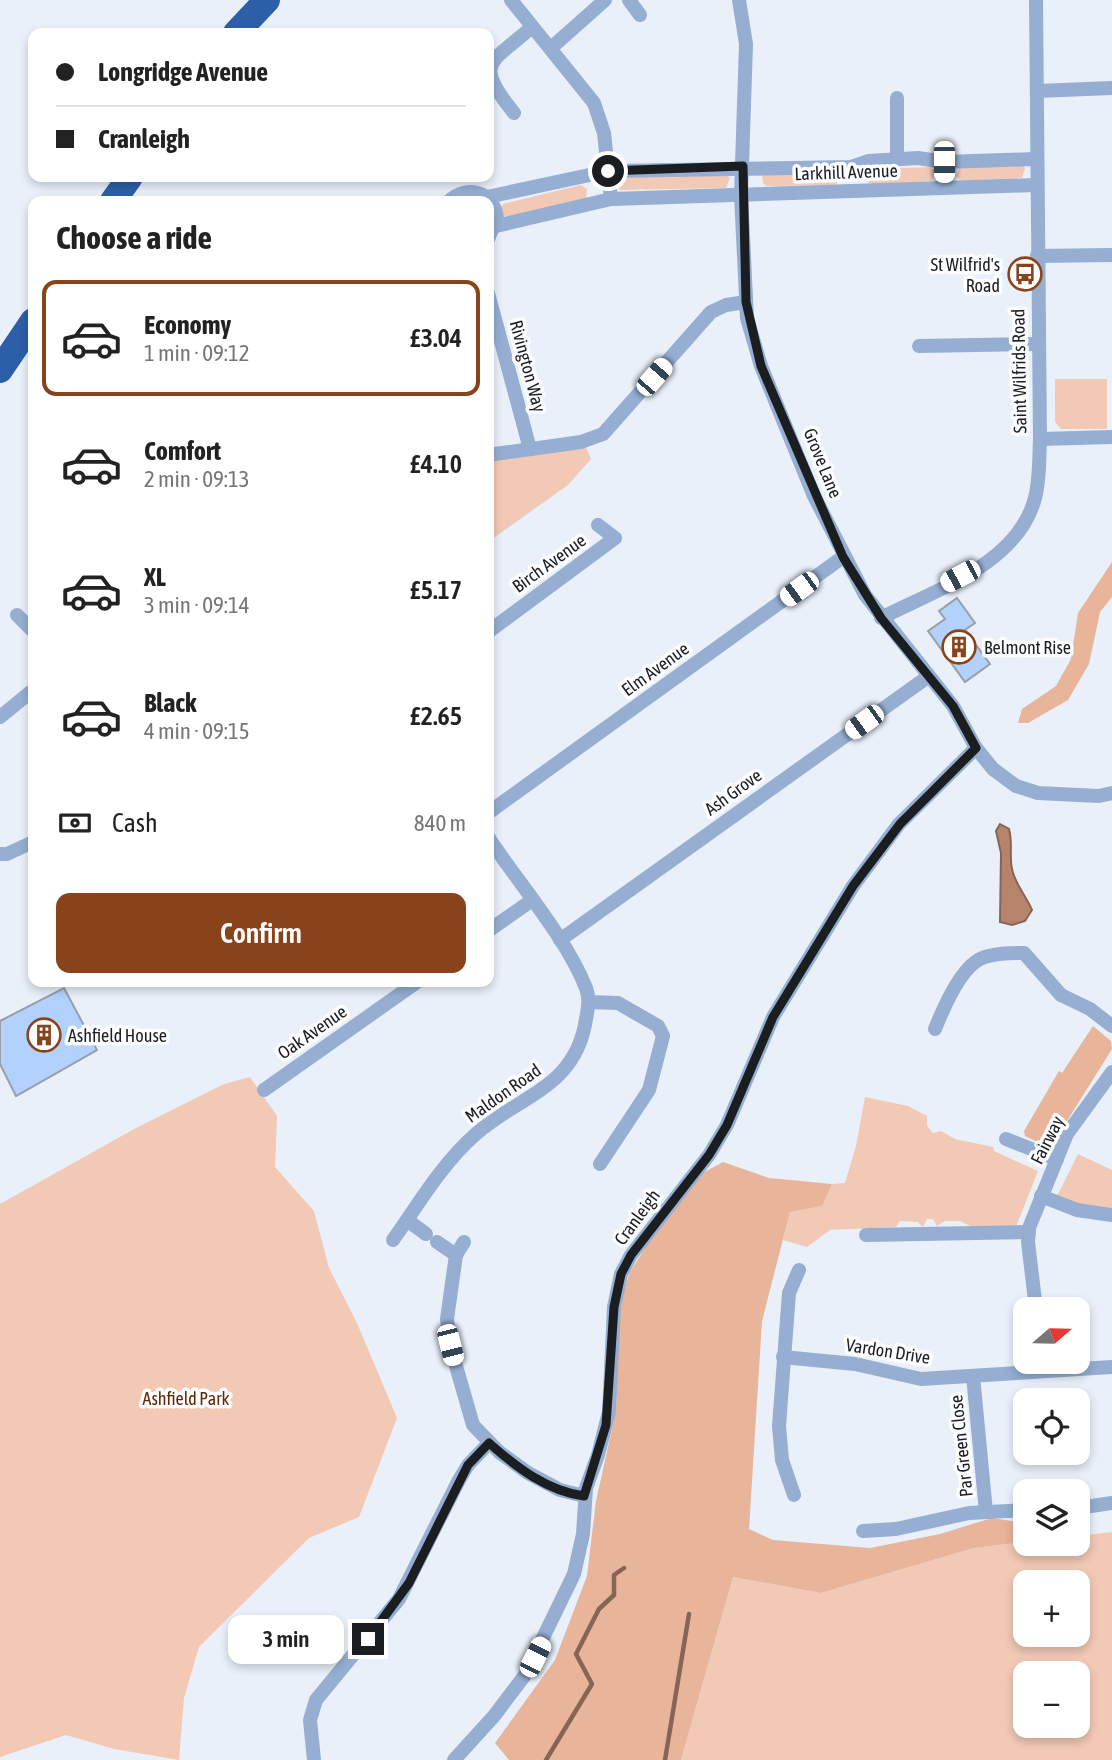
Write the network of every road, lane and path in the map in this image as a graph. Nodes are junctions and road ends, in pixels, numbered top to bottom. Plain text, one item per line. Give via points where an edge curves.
1 (267, 0) edge
2 (511, 0) edge
3 (605, 0) edge
4 (629, 0) edge
5 (739, 0) edge
6 (1036, 0) edge
7 (640, 15) dead end
8 (532, 27) junction
9 (241, 28) edge
10 (551, 48) junction
11 (494, 60) edge
12 (494, 87) edge
13 (1112, 88) edge
14 (1037, 90) junction
15 (897, 98) dead end
16 (514, 113) dead end
17 (897, 159) junction
18 (1036, 159) junction
19 (944, 162) junction
20 (743, 166) junction
21 (851, 167) junction
22 (608, 171) junction
23 (1036, 186) junction
24 (852, 189) junction
25 (944, 189) junction
26 (741, 195) junction
27 (457, 196) edge
28 (486, 196) edge
29 (493, 196) edge
30 (611, 199) junction
31 (494, 207) edge
32 (496, 226) junction
33 (494, 229) edge
34 (1112, 255) edge
35 (1037, 256) junction
36 (746, 302) junction
37 (494, 315) edge
38 (28, 328) edge
39 (1038, 345) junction
40 (919, 346) dead end
41 (0, 370) edge
42 (1112, 437) edge
43 (1040, 439) junction
44 (530, 449) junction
45 (494, 454) edge
46 (598, 525) dead end
47 (843, 557) junction
48 (17, 615) dead end
49 (881, 618) junction
50 (28, 626) edge
51 (494, 628) edge
52 (929, 676) junction
53 (28, 694) edge
54 (0, 717) edge
55 (976, 748) junction
56 (1112, 793) edge
57 (494, 809) edge
58 (28, 844) edge
59 (494, 846) edge
60 (0, 854) edge
61 (531, 901) junction
62 (494, 927) edge
63 (560, 940) junction
64 (410, 987) edge
65 (589, 1002) junction
66 (1112, 1026) edge
67 (936, 1029) dead end
68 (1112, 1072) edge
69 (264, 1090) dead end
70 (1006, 1139) dead end
71 (1057, 1158) junction
72 (600, 1164) dead end
73 (1041, 1196) junction
74 (1112, 1215) edge
75 (407, 1220) junction
76 (1029, 1232) junction
77 (866, 1235) dead end
78 (393, 1240) dead end
79 (464, 1242) dead end
80 (456, 1255) junction
81 (799, 1270) dead end
82 (1035, 1297) edge
83 (783, 1357) junction
84 (1090, 1367) edge
85 (1112, 1367) edge
86 (1013, 1370) edge
87 (973, 1376) junction
88 (489, 1443) junction
89 (794, 1495) dead end
90 (584, 1496) junction
91 (1112, 1503) edge
92 (1090, 1506) edge
93 (1013, 1511) edge
94 (986, 1512) junction
95 (863, 1531) dead end
96 (314, 1760) edge
97 (454, 1760) edge

1 - 9 highway
2 - 8 street
3 - 10 street
4 - 7 street
5 - 20 street, Grove Lane via 746,44
6 - 14 street, Saint Wilfrids Road
8 - 10 street
8 - 11 street
10 - 22 street via 601,117
12 - 16 street
13 - 14 street
14 - 18 street, Saint Wilfrids Road
15 - 17 street
17 - 19 street, Larkhill Avenue
17 - 21 street, Larkhill Avenue
18 - 19 street, Larkhill Avenue
18 - 23 street, Saint Wilfrids Road
19 - 25 street
20 - 21 street, Larkhill Avenue
20 - 22 street, Larkhill Avenue
20 - 26 street, Grove Lane
21 - 24 street
22 - 29 street, Larkhill Avenue
22 - 30 street
23 - 25 street, Larkhill Avenue
23 - 35 street, Saint Wilfrids Road
24 - 25 street, Larkhill Avenue
24 - 26 street, Larkhill Avenue
26 - 30 street, Larkhill Avenue
26 - 36 street, Grove Lane
27 - 28 street, Larkhill Avenue via 464,192
30 - 32 street, Larkhill Avenue
31 - 32 street
32 - 33 street
34 - 35 street
35 - 39 street, Saint Wilfrids Road
36 - 44 street via 711,312 603,434
36 - 47 street, Grove Lane via 761,366
37 - 44 street, Rivington Way
38 - 41 highway
39 - 40 street
39 - 43 street, Saint Wilfrids Road
42 - 43 street
43 - 49 street, Saint Wilfrids Road via 1035,498 1018,534 980,566
44 - 45 street
46 - 51 street, Birch Avenue via 615,538
47 - 49 street, Grove Lane
47 - 57 street, Elm Avenue
48 - 50 street
49 - 52 street, Grove Lane
52 - 55 street, Grove Lane via 953,706
52 - 63 street, Ash Grove
53 - 54 street
55 - 56 street, Grove Lane via 1000,775 1027,790 1059,795
55 - 90 street, Cranleigh via 908,815 853,886 773,1017 727,1125 621,1274 614,1307 606,1425
58 - 60 street
59 - 61 street
61 - 62 street
61 - 63 street
63 - 65 street via 579,972
64 - 69 street, Oak Avenue
65 - 72 street via 618,1003 657,1026 663,1036 649,1090
65 - 75 street, Maldon Road via 585,1029 572,1062 546,1087 470,1140
66 - 67 street via 1061,995 1024,953 1017,953 994,955 970,966 945,1002
68 - 71 street, Fairway via 1067,1134
70 - 71 street
71 - 73 street, Fairway
73 - 74 street via 1077,1210
73 - 76 street, Fairway
75 - 78 street, Maldon Road
75 - 80 street
76 - 77 street
76 - 82 street, Fairway
79 - 80 street
80 - 88 street via 448,1293 450,1345 466,1409
81 - 83 street via 789,1293
83 - 87 street, Vardon Drive via 855,1364 921,1379
83 - 89 street via 779,1426 782,1460
84 - 85 street, Vardon Drive
86 - 87 street, Vardon Drive
87 - 94 street, Par Green Close
88 - 90 street via 538,1479
88 - 96 street via 459,1479 400,1599 316,1700 310,1720
90 - 97 street, Cranleigh via 579,1557 551,1627 509,1698
91 - 92 street
93 - 94 street, Par Green Close
94 - 95 street, Par Green Close

